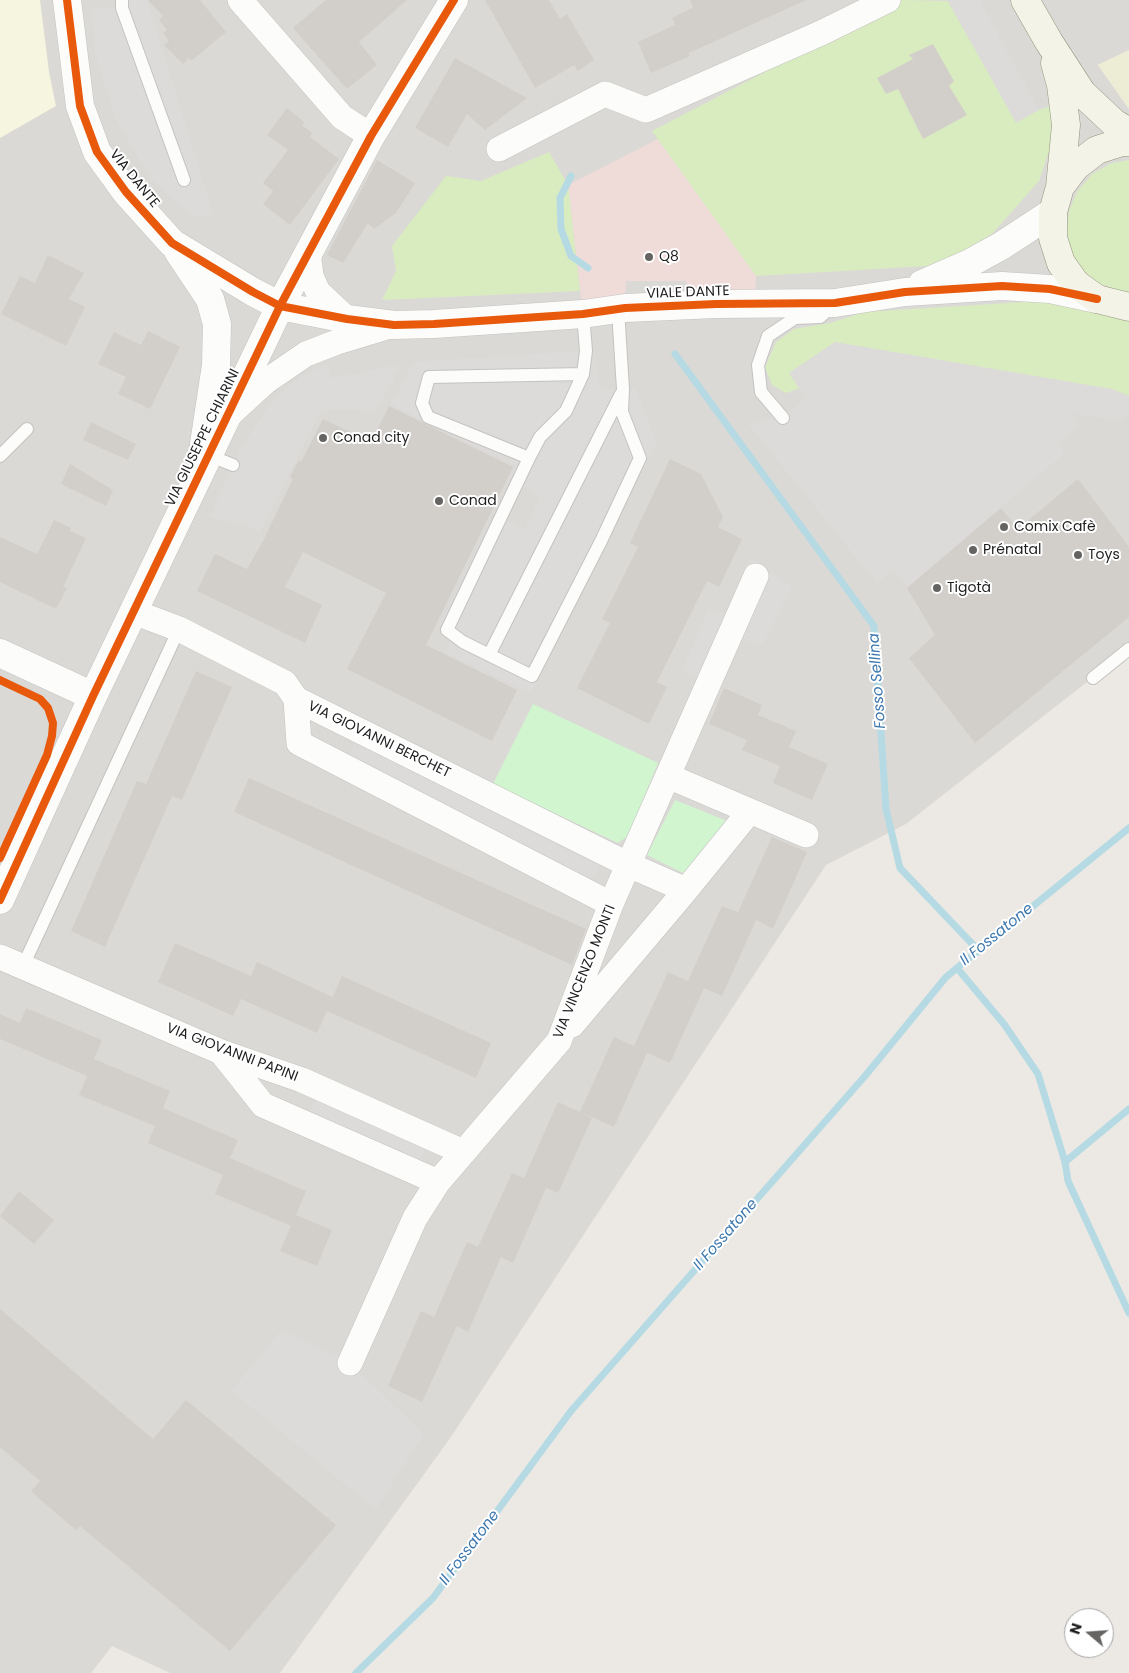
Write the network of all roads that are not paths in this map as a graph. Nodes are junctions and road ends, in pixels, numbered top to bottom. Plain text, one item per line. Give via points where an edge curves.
1 (67, 0) edge
2 (122, 0) edge
3 (240, 0) edge
4 (454, 0) edge
5 (888, 0) edge
6 (1025, 0) edge
7 (1049, 42) junction
8 (1129, 132) edge
9 (371, 136) junction
10 (1129, 142) edge
11 (499, 149) dead end
12 (184, 180) dead end
13 (1057, 200) junction
14 (172, 244) junction
15 (308, 252) junction
16 (904, 292) junction
17 (1097, 299) junction
18 (835, 303) junction
19 (280, 306) junction
20 (1129, 307) edge
21 (618, 310) junction
22 (583, 314) junction
23 (347, 319) junction
24 (394, 324) junction
25 (582, 374) junction
26 (624, 390) junction
27 (226, 418) junction
28 (783, 418) dead end
29 (27, 429) dead end
30 (0, 456) edge
31 (528, 458) junction
32 (214, 465) junction
33 (756, 576) dead end
34 (134, 612) junction
35 (179, 629) junction
36 (1129, 649) edge
37 (0, 652) edge
38 (489, 655) junction
39 (1093, 678) dead end
40 (93, 696) junction
41 (296, 699) junction
42 (668, 776) junction
43 (750, 810) junction
44 (806, 835) dead end
45 (629, 865) junction
46 (686, 890) junction
47 (0, 900) edge
48 (611, 904) junction
49 (0, 957) edge
50 (24, 966) junction
51 (558, 1041) junction
52 (221, 1052) junction
53 (463, 1152) junction
54 (438, 1182) junction
55 (350, 1363) dead end

1 - 14 street, VIA DANTE via 80,106 97,152 126,192
2 - 12 lane via 122,8
3 - 9 street via 342,117
4 - 9 street, VIA GIUSEPPE CHIARINI
5 - 11 street via 646,110 605,94
6 - 7 main road
7 - 8 main road via 1082,93 1114,123
7 - 13 main road via 1061,85 1066,125
9 - 15 street, VIA GIUSEPPE CHIARINI
10 - 13 main road via 1097,150 1076,166
13 - 16 street via 1001,246
13 - 17 main road via 1053,238 1061,263 1076,284
14 - 19 street, VIA DANTE
14 - 32 street via 210,299 217,324
15 - 19 street, VIA GIUSEPPE CHIARINI
15 - 23 street via 311,276 318,292
16 - 17 street, VIALE DANTE via 1002,286 1050,289
16 - 18 street, VIALE DANTE
17 - 20 main road
18 - 21 street, VIALE DANTE via 716,304
18 - 28 lane via 820,317 795,318 768,336 758,365 762,392
19 - 23 street, VIALE DANTE
19 - 27 street, VIA GIUSEPPE CHIARINI
21 - 22 street, VIALE DANTE
21 - 26 lane
22 - 24 street, VIALE DANTE
22 - 25 lane via 586,351
23 - 24 street, VIALE DANTE
24 - 27 street via 306,354 265,382
25 - 31 lane via 566,411 540,437
25 - 31 lane via 429,377 422,403 428,417
26 - 38 lane
26 - 38 lane via 622,412 640,458 601,541 532,676
27 - 32 street, VIA GIUSEPPE CHIARINI
29 - 30 lane
31 - 38 lane via 447,630
32 - 34 street, VIA GIUSEPPE CHIARINI
33 - 42 street, VIA VINCENZO MONTI
34 - 35 street, VIA GIOVANNI BERCHET
34 - 40 street, VIA GIUSEPPE CHIARINI
35 - 41 street, VIA GIOVANNI BERCHET via 285,683
35 - 50 lane
36 - 39 lane
37 - 40 street
40 - 47 street, VIA GIUSEPPE CHIARINI
41 - 45 street, VIA GIOVANNI BERCHET
41 - 48 street via 299,742
42 - 43 street
42 - 45 street, VIA VINCENZO MONTI
43 - 44 street
43 - 46 street
45 - 46 street, VIA GIOVANNI BERCHET
45 - 48 street, VIA VINCENZO MONTI
46 - 51 street
48 - 51 street, VIA VINCENZO MONTI
49 - 50 street, VIA GIOVANNI PAPINI
50 - 52 street, VIA GIOVANNI PAPINI
51 - 53 street, VIA VINCENZO MONTI
52 - 53 street, VIA GIOVANNI PAPINI via 302,1080
52 - 54 street via 263,1105
53 - 54 street, VIA VINCENZO MONTI
54 - 55 street, VIA VINCENZO MONTI via 415,1218

